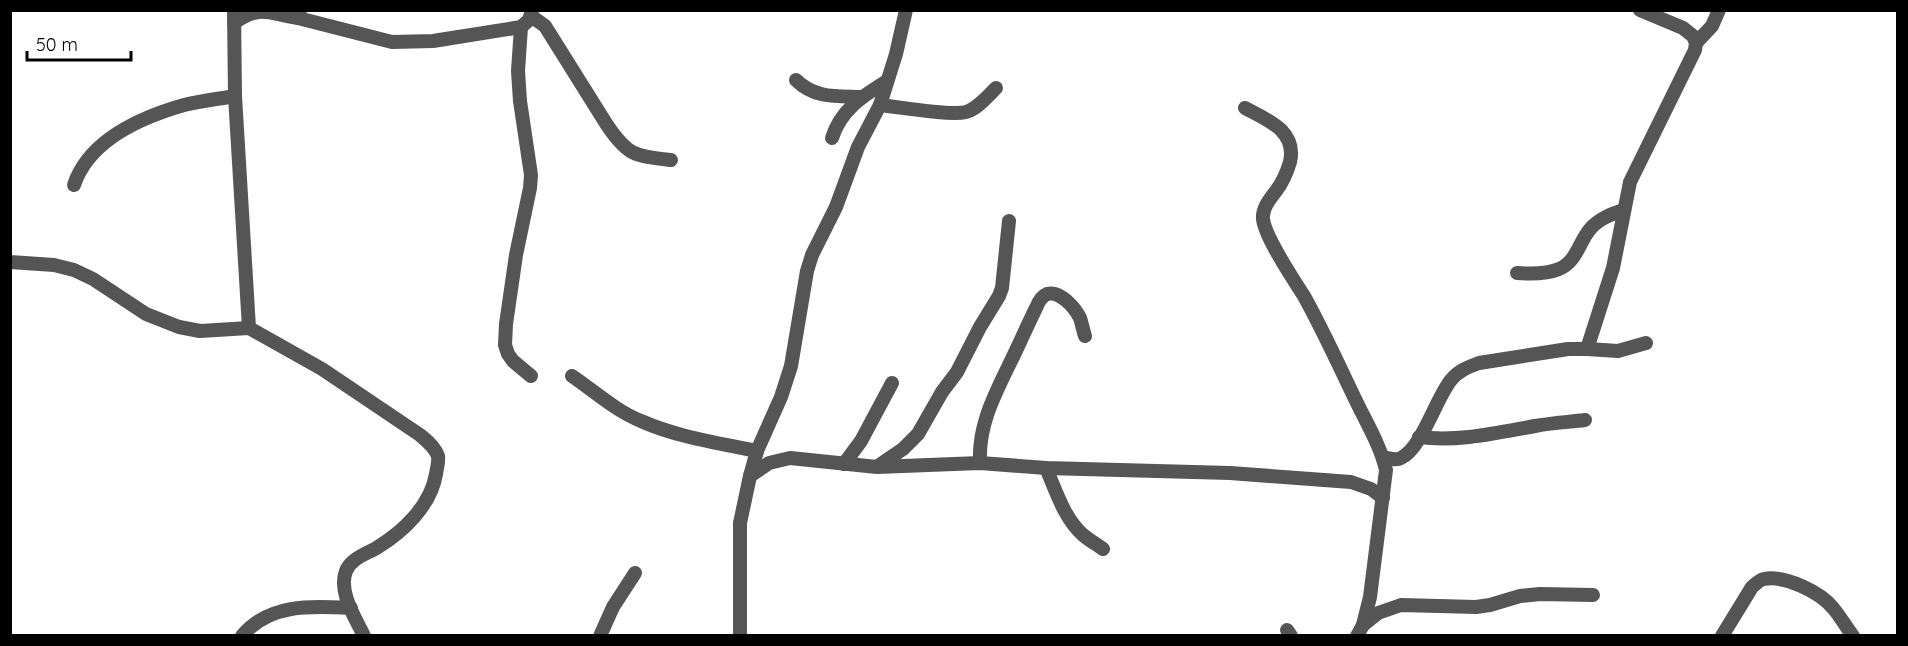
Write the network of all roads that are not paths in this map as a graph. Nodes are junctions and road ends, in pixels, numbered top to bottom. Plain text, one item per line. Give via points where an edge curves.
1 (906, 10) edge
2 (1640, 10) edge
3 (1719, 10) edge
4 (531, 13) edge
5 (299, 14) edge
6 (234, 17) edge
7 (521, 27) junction
8 (1696, 43) junction
9 (796, 80) dead end
10 (887, 81) junction
11 (996, 88) dead end
12 (235, 96) junction
13 (862, 97) junction
14 (880, 105) junction
15 (1245, 108) dead end
16 (832, 138) dead end
17 (671, 160) dead end
18 (74, 185) dead end
19 (1624, 210) junction
20 (1009, 221) dead end
21 (10, 262) edge
22 (1517, 273) dead end
23 (249, 328) junction
24 (1085, 336) dead end
25 (1646, 343) dead end
26 (1587, 349) junction
27 (531, 376) dead end
28 (572, 376) dead end
29 (892, 383) dead end
30 (1586, 420) dead end
31 (1419, 437) junction
32 (757, 451) junction
33 (1383, 457) junction
34 (980, 463) junction
35 (844, 464) junction
36 (877, 467) junction
37 (1046, 468) junction
38 (750, 476) junction
39 (1383, 498) junction
40 (1103, 549) dead end
41 (635, 573) dead end
42 (1593, 595) dead end
43 (351, 608) junction
44 (1360, 630) edge
45 (242, 636) edge
46 (364, 636) edge
47 (600, 636) edge
48 (740, 636) edge
49 (1722, 636) edge
50 (1853, 636) edge

1 - 10 street
2 - 8 street via 1683,28
3 - 8 street via 1712,26
4 - 7 street
4 - 17 street via 544,26 622,145 637,155
5 - 6 street via 264,11
5 - 7 street via 392,42 433,41
6 - 12 street
7 - 27 street via 520,101 531,174 505,345 513,361
8 - 19 street via 1694,55 1630,182
9 - 13 street via 818,94
10 - 13 street
10 - 14 street
11 - 14 street via 965,112
12 - 18 street via 185,105 125,129 87,159
12 - 23 street
13 - 16 street via 842,114
14 - 32 street via 812,255 791,366
15 - 33 street via 1279,128 1291,146 1287,171 1265,207 1264,223
19 - 22 street via 1599,221 1586,234 1573,259 1561,269
19 - 26 street via 1613,268
20 - 36 street via 1002,288 997,300 918,434
21 - 23 street via 74,270 146,314 179,327 200,331
23 - 43 street via 322,369 420,435 438,455 435,481 413,518 398,533 346,568 345,594
24 - 34 street via 1080,318 1069,303 1046,294 993,396 983,430
25 - 26 street via 1618,351
26 - 31 street via 1465,368 1450,381
28 - 32 street via 640,421
29 - 35 street
30 - 31 street via 1482,436
31 - 33 street via 1401,459
32 - 38 street
33 - 39 street
34 - 36 street
34 - 37 street
35 - 36 street
35 - 38 street via 790,458 769,463
37 - 39 street via 1230,473 1351,482
37 - 40 street via 1073,524
38 - 48 street via 740,523
39 - 44 street via 1370,597
41 - 47 street
42 - 44 street via 1520,596 1476,607 1401,605 1378,613
43 - 45 street via 286,609 266,615
43 - 46 street
49 - 50 street via 1752,587 1758,581 1778,579 1820,595

